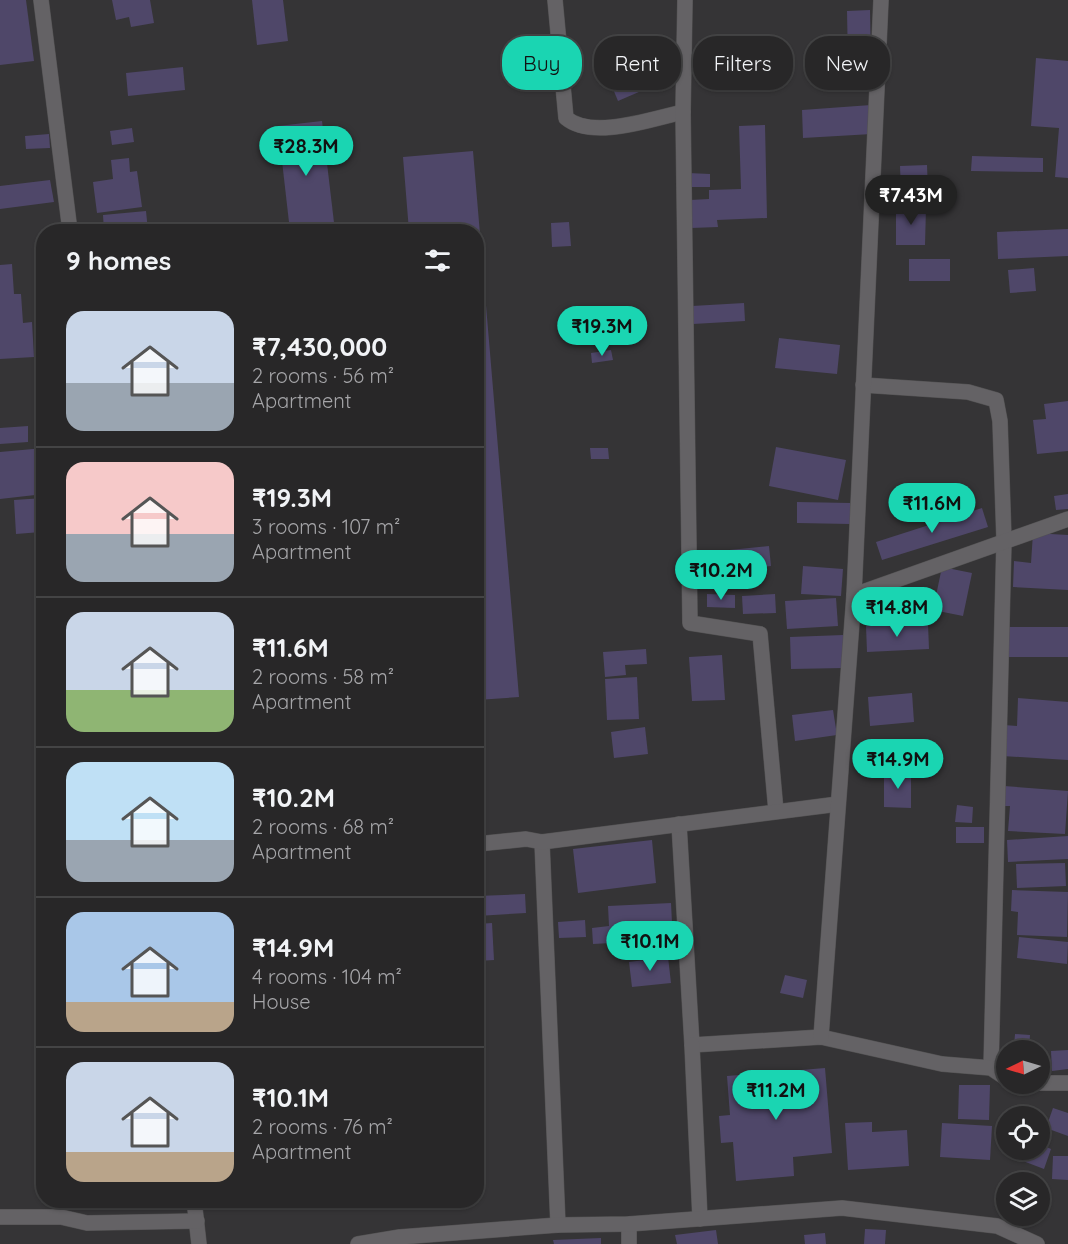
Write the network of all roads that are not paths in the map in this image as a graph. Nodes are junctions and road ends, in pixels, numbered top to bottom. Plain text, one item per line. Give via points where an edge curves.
1 (41, 0) edge
2 (555, 0) edge
3 (686, 0) edge
4 (882, 0) edge
5 (683, 112) junction
6 (69, 224) edge
7 (863, 385) junction
8 (1068, 519) edge
9 (1004, 540) junction
10 (854, 595) junction
11 (838, 804) junction
12 (776, 811) junction
13 (679, 824) junction
14 (542, 842) junction
15 (484, 843) edge
16 (821, 1037) junction
17 (692, 1045) junction
18 (991, 1068) junction
19 (996, 1071) edge
20 (1050, 1083) edge
21 (1068, 1083) edge
22 (195, 1208) edge
23 (0, 1217) edge
24 (700, 1219) junction
25 (196, 1221) junction
26 (629, 1224) junction
27 (558, 1225) junction
28 (199, 1244) edge
29 (358, 1244) edge
30 (629, 1244) edge
31 (1037, 1244) edge

1 - 6 street
2 - 5 street via 566,118 574,125 592,130
3 - 5 street
4 - 7 street
5 - 12 street via 690,623 760,634
7 - 9 street via 968,392 996,400
7 - 10 street
8 - 9 street
9 - 10 street
9 - 18 street
10 - 11 street
11 - 12 street
11 - 16 street
12 - 13 street
13 - 14 street
13 - 17 street
14 - 15 street via 526,839
14 - 27 street
16 - 17 street
16 - 18 street via 942,1064
17 - 24 street
18 - 19 street
20 - 21 street
22 - 25 street
23 - 25 street via 61,1217 87,1223
24 - 26 street
24 - 31 street via 842,1208 997,1226
25 - 28 street
26 - 27 street
26 - 30 street
27 - 29 street

